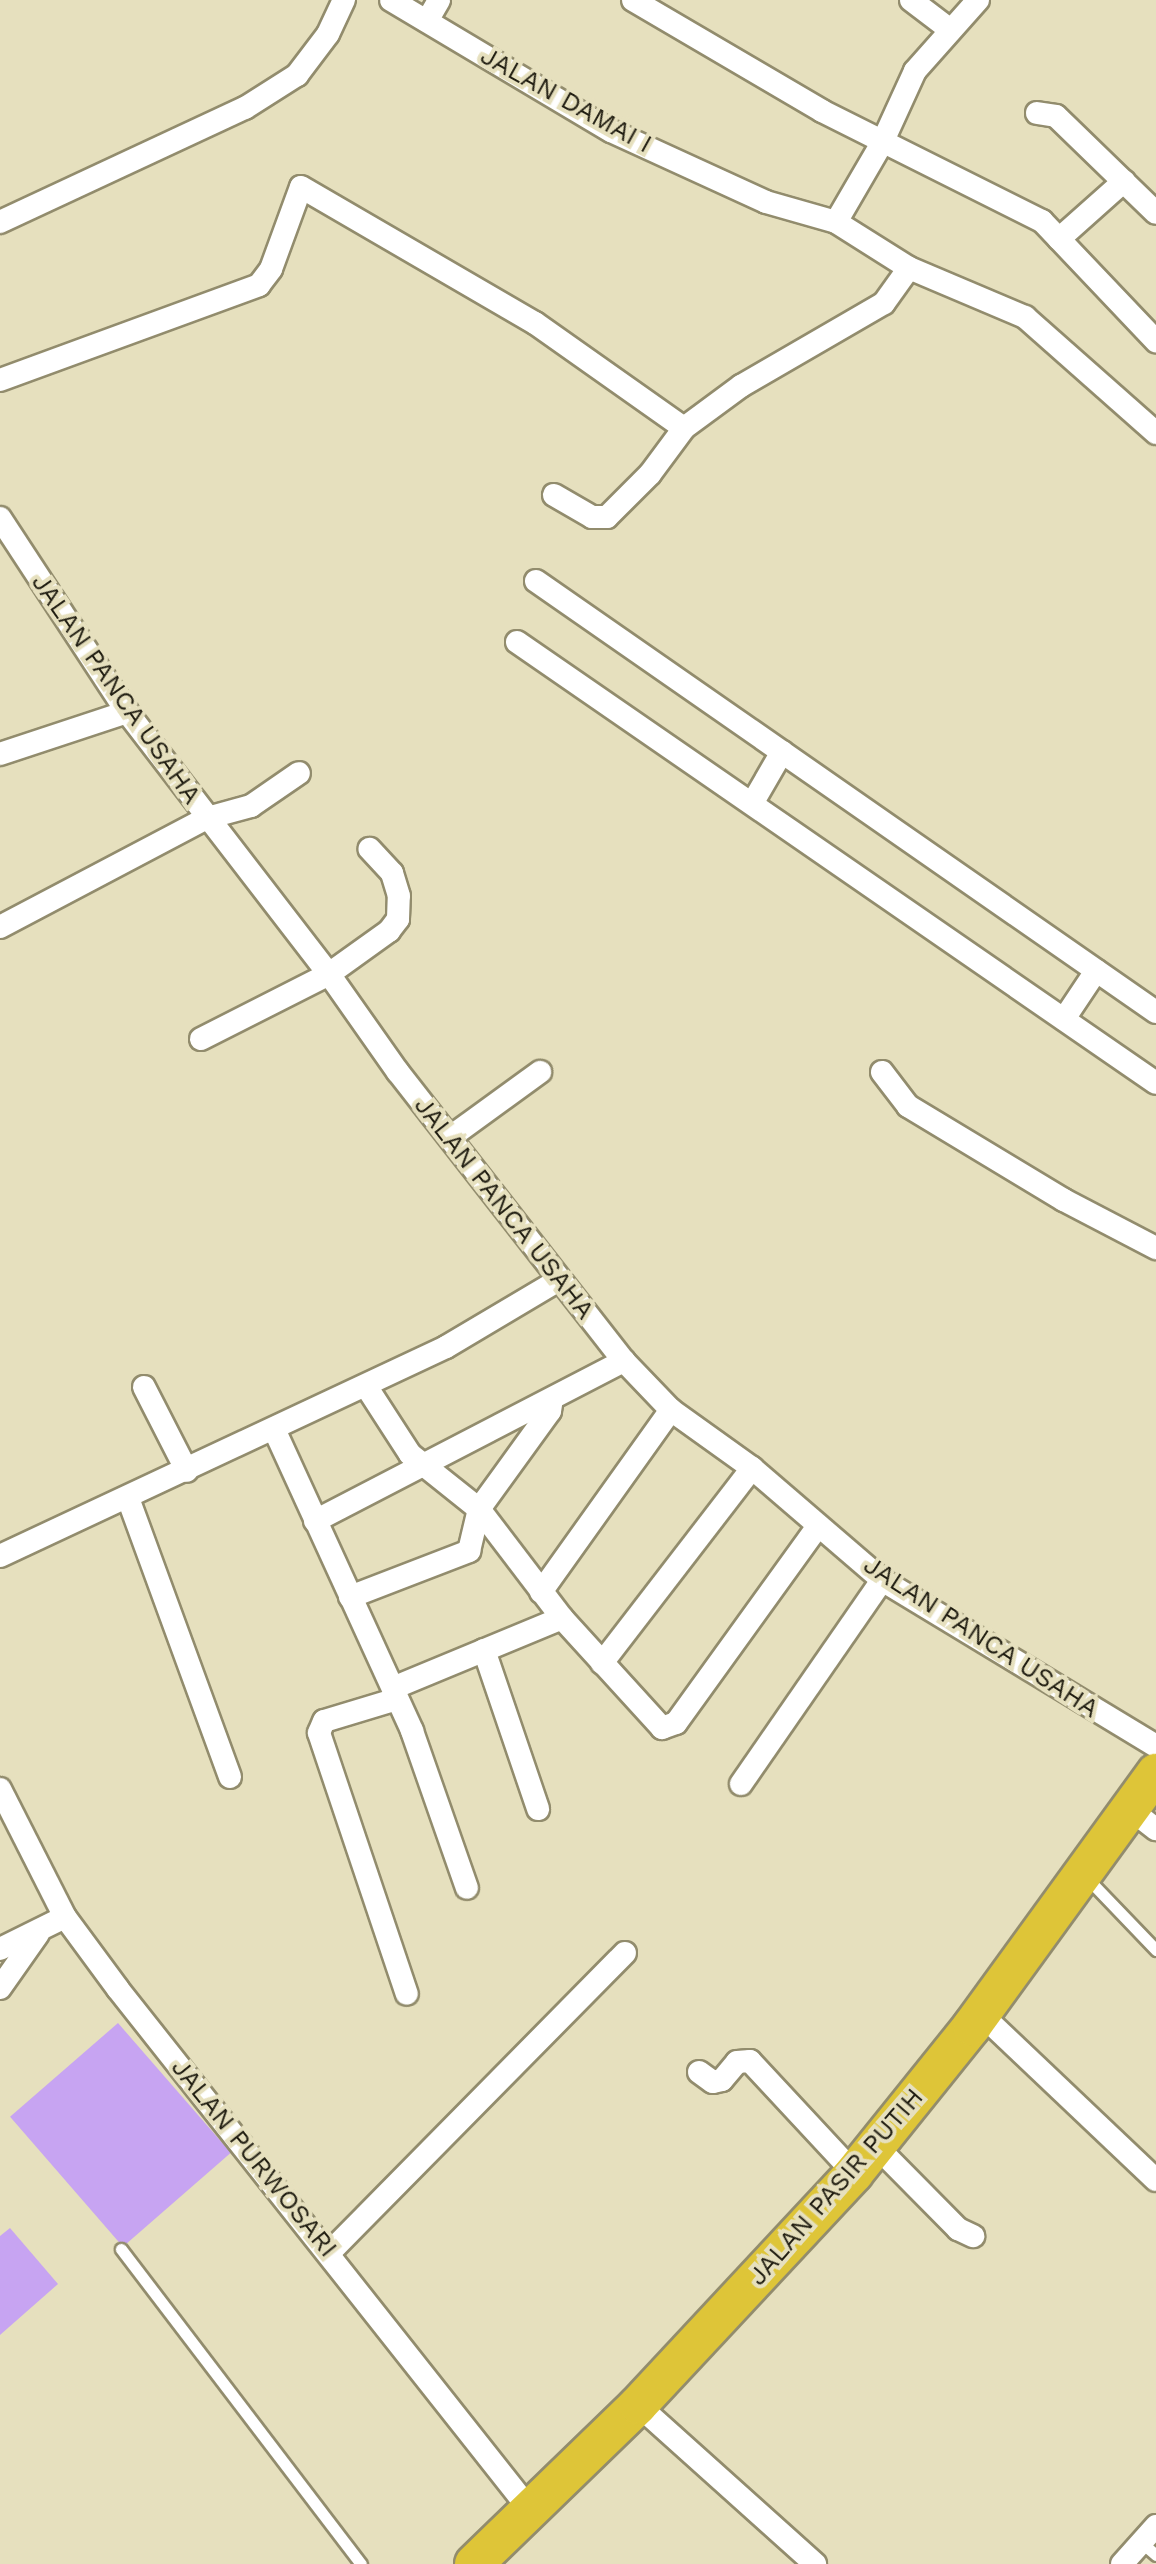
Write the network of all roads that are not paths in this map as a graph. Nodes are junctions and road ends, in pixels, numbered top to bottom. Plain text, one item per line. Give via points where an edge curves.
1 (344, 0) edge
2 (391, 0) edge
3 (439, 0) edge
4 (633, 0) edge
5 (911, 0) edge
6 (978, 0) edge
7 (427, 21) junction
8 (949, 29) junction
9 (1037, 113) dead end
10 (882, 143) junction
11 (1124, 181) junction
12 (1156, 213) edge
13 (0, 222) edge
14 (836, 222) junction
15 (1059, 239) junction
16 (909, 268) junction
17 (1156, 341) edge
18 (0, 380) edge
19 (684, 428) junction
20 (1156, 433) edge
21 (554, 495) dead end
22 (0, 518) edge
23 (536, 581) dead end
24 (517, 642) dead end
25 (127, 712) junction
26 (782, 752) junction
27 (0, 754) edge
28 (299, 773) dead end
29 (753, 802) junction
30 (207, 818) junction
31 (370, 849) dead end
32 (0, 927) edge
33 (1096, 971) junction
34 (329, 974) junction
35 (1156, 1012) edge
36 (1064, 1019) junction
37 (201, 1039) dead end
38 (540, 1072) dead end
39 (882, 1072) dead end
40 (1156, 1083) edge
41 (452, 1136) junction
42 (1156, 1248) edge
43 (559, 1280) junction
44 (624, 1361) junction
45 (366, 1386) junction
46 (144, 1387) dead end
47 (552, 1399) junction
48 (671, 1410) junction
49 (499, 1424) junction
50 (274, 1429) junction
51 (520, 1454) junction
52 (427, 1467) junction
53 (752, 1468) junction
54 (187, 1471) junction
55 (128, 1498) junction
56 (479, 1509) junction
57 (315, 1521) junction
58 (818, 1526) junction
59 (0, 1556) edge
60 (882, 1580) junction
61 (541, 1592) junction
62 (350, 1597) junction
63 (562, 1618) junction
64 (484, 1650) junction
65 (602, 1663) junction
66 (395, 1693) junction
67 (1156, 1746) edge
68 (1156, 1773) edge
69 (230, 1777) dead end
70 (741, 1784) dead end
71 (0, 1789) edge
72 (538, 1809) dead end
73 (1143, 1819) edge
74 (1084, 1875) junction
75 (467, 1888) dead end
76 (65, 1917) junction
77 (38, 1934) junction
78 (0, 1949) edge
79 (1156, 1950) edge
80 (625, 1953) dead end
81 (0, 1988) edge
82 (407, 1994) dead end
83 (981, 2014) junction
84 (699, 2072) dead end
85 (865, 2160) junction
86 (1156, 2180) edge
87 (973, 2236) dead end
88 (121, 2249) dead end
89 (330, 2252) junction
90 (638, 2405) junction
91 (531, 2511) junction
92 (1151, 2541) edge
93 (361, 2564) edge
94 (474, 2564) edge
95 (815, 2564) edge
96 (1122, 2564) edge

1 - 13 street via 328,34 297,75 245,108
2 - 7 street, JALAN DAMAI I
3 - 7 street
4 - 10 street via 705,47
5 - 8 street
6 - 8 street
7 - 14 street, JALAN DAMAI I via 611,131 766,202
8 - 10 street via 915,71
9 - 11 street via 1056,116
10 - 14 street
10 - 15 street via 954,173 1042,221
11 - 12 street
11 - 15 street
14 - 16 street, JALAN DAMAI I
15 - 17 street
16 - 19 street via 884,303 741,386
16 - 20 street, JALAN DAMAI I via 1025,317
18 - 19 street via 259,285 271,269 301,187 535,323
19 - 21 street via 650,474 607,517 592,517
22 - 25 street, JALAN PANCA USAHA
23 - 26 street
24 - 29 street
25 - 27 street
25 - 30 street, JALAN PANCA USAHA
26 - 29 street
26 - 33 street
28 - 30 street via 251,806
29 - 36 street
30 - 32 street
30 - 34 street, JALAN PANCA USAHA
31 - 34 street via 392,873 398,919
33 - 35 street
33 - 36 street
34 - 37 street
34 - 41 street, JALAN PANCA USAHA via 398,1072
36 - 40 street
38 - 41 street
39 - 42 street via 908,1106 1064,1200
41 - 43 street, JALAN PANCA USAHA
43 - 44 street, JALAN PANCA USAHA
43 - 45 street
44 - 47 street
44 - 48 street, JALAN PANCA USAHA
45 - 50 street
45 - 52 street via 410,1454
46 - 54 street
47 - 49 street
47 - 51 street via 550,1411
48 - 53 street, JALAN PANCA USAHA
48 - 61 street
49 - 51 street
49 - 52 street
50 - 54 street
50 - 57 street
51 - 56 street
52 - 56 street
52 - 57 street
53 - 58 street, JALAN PANCA USAHA
53 - 65 street
54 - 55 street
55 - 59 street
55 - 69 street
56 - 61 street
56 - 62 street via 469,1551
57 - 62 street
58 - 60 street, JALAN PANCA USAHA
58 - 65 street via 671,1728 653,1720
60 - 67 street, JALAN PANCA USAHA
60 - 70 street
61 - 63 street
62 - 66 street
63 - 64 street
63 - 65 street
64 - 66 street
64 - 72 street
66 - 75 street
66 - 82 street via 324,1721 319,1733
68 - 73 highway, JALAN PASIR PUTIH
71 - 76 street, JALAN PURWOSARI
73 - 74 highway, JALAN PASIR PUTIH
74 - 79 lane
74 - 83 highway, JALAN PASIR PUTIH
76 - 77 street
76 - 89 street, JALAN PURWOSARI
77 - 78 street
77 - 81 street
80 - 89 street
83 - 85 highway, JALAN PASIR PUTIH
83 - 86 street
84 - 85 street via 713,2082 744,2057
85 - 87 street
85 - 90 highway, JALAN PASIR PUTIH
88 - 93 lane
89 - 91 street, JALAN PURWOSARI
90 - 91 highway, JALAN PASIR PUTIH
90 - 95 street
91 - 94 highway, JALAN PASIR PUTIH
92 - 96 street

